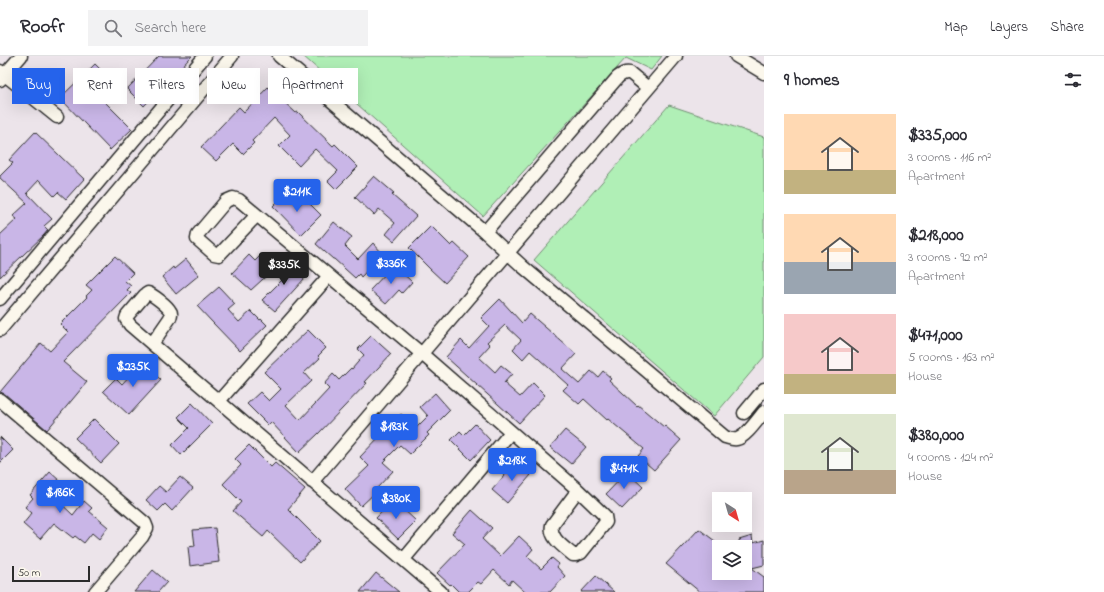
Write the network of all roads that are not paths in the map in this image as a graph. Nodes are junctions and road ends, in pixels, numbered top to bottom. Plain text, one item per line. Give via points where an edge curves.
1 (21, 56) edge
2 (205, 56) edge
3 (232, 56) edge
4 (279, 56) edge
5 (676, 56) edge
6 (736, 56) edge
7 (764, 73) edge
8 (1, 75) edge
9 (648, 88) junction
10 (57, 117) dead end
11 (257, 215) junction
12 (485, 232) junction
13 (508, 254) junction
14 (329, 276) junction
15 (1, 296) edge
16 (0, 330) edge
17 (152, 344) dead end
18 (422, 354) junction
19 (764, 389) edge
20 (0, 400) edge
21 (219, 401) junction
22 (764, 412) edge
23 (744, 413) dead end
24 (511, 432) junction
25 (312, 482) junction
26 (578, 490) junction
27 (404, 559) junction
28 (95, 592) edge
29 (442, 592) edge

1 - 8 street
2 - 15 street
3 - 16 street
4 - 12 street
5 - 9 street
6 - 7 street
8 - 10 street
9 - 12 street via 630,73 618,77
9 - 13 street
11 - 11 street via 239,200 230,199 198,234 198,239 214,254 219,255
11 - 14 street
12 - 13 street
13 - 18 street
13 - 22 street via 725,437 737,439 743,436
14 - 18 street
14 - 21 street
17 - 21 street
18 - 24 street
18 - 25 street
19 - 23 street
20 - 28 street via 146,523 147,528 142,537
21 - 25 street
24 - 26 street
24 - 27 street
25 - 27 street
26 - 26 street via 551,530 555,538 573,555 581,553 607,520
27 - 29 street

